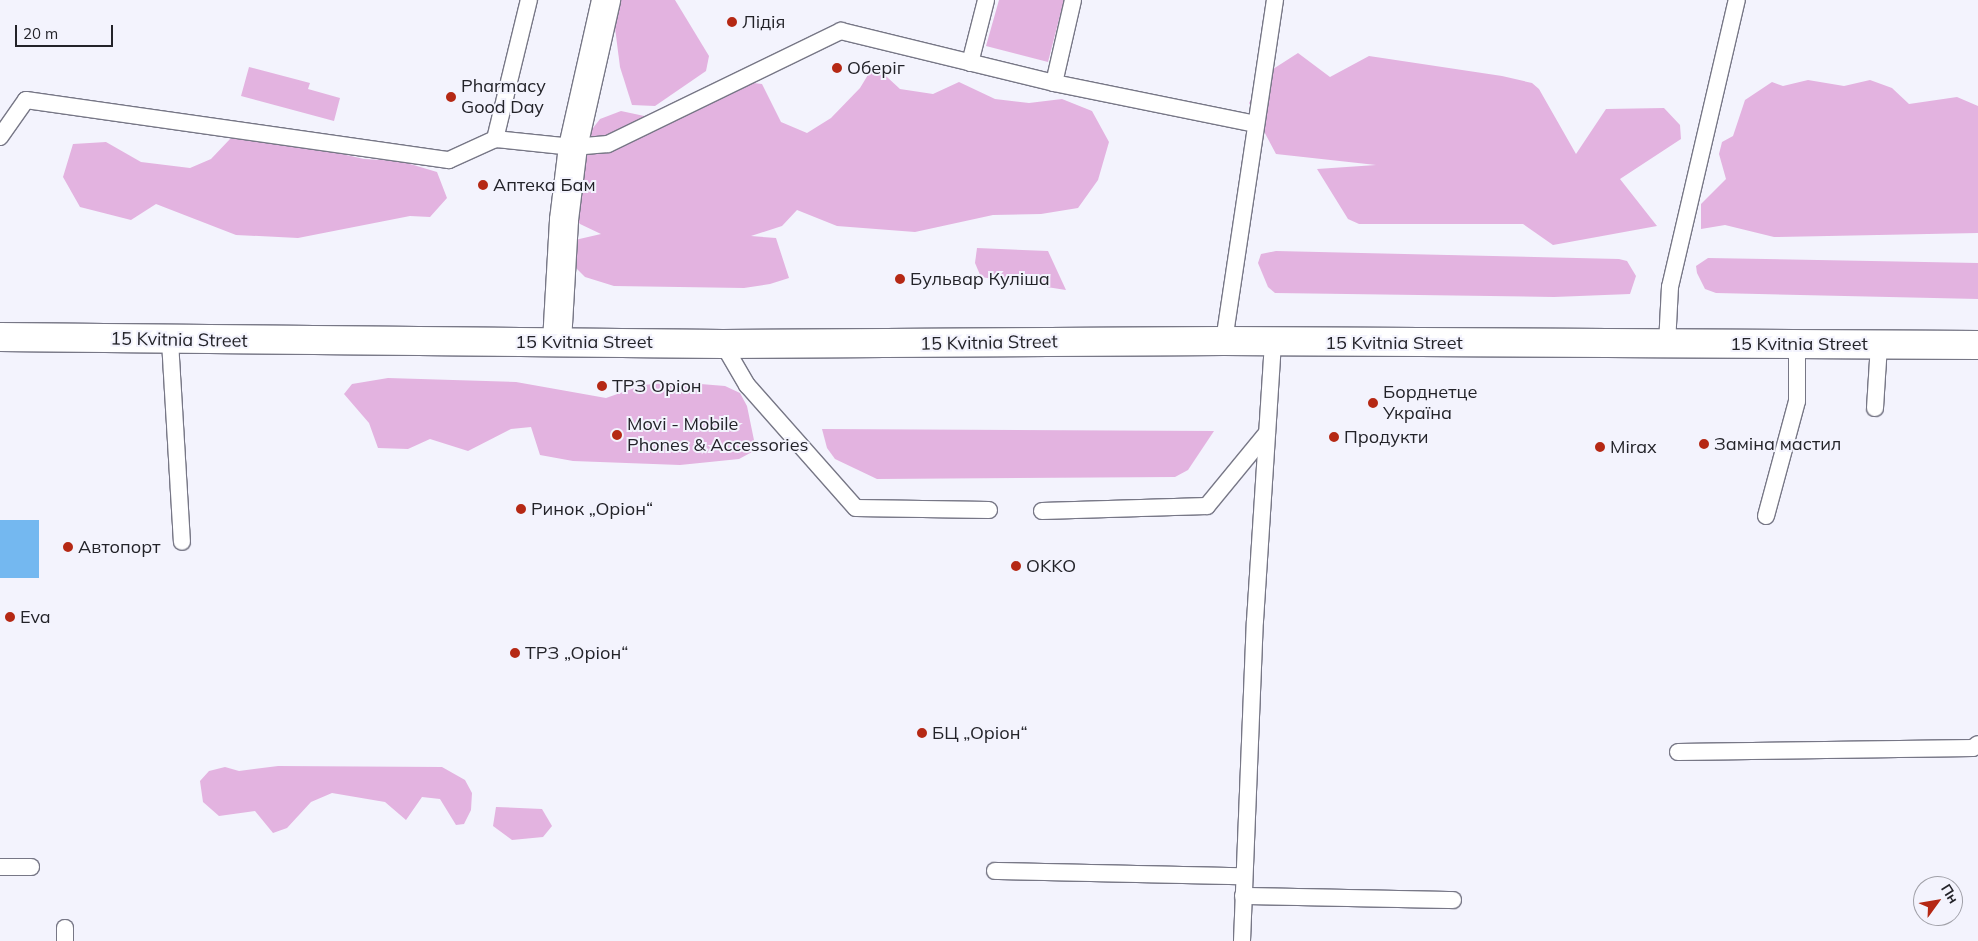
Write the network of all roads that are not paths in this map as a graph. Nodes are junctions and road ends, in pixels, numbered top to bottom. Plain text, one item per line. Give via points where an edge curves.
1 (529, 0) edge
2 (606, 0) edge
3 (986, 0) edge
4 (1073, 0) edge
5 (1275, 0) edge
6 (1738, 0) edge
7 (970, 63) junction
8 (1054, 83) junction
9 (1256, 124) junction
10 (0, 137) edge
11 (496, 139) junction
12 (573, 147) junction
13 (0, 337) edge
14 (170, 341) junction
15 (1224, 341) junction
16 (558, 342) junction
17 (1273, 343) junction
18 (1797, 343) junction
19 (723, 344) junction
20 (1667, 344) junction
21 (1879, 344) junction
22 (1978, 345) edge
23 (1875, 408) dead end
24 (1267, 433) junction
25 (989, 510) dead end
26 (1042, 511) dead end
27 (1766, 516) dead end
28 (182, 542) dead end
29 (1978, 744) edge
30 (1678, 752) dead end
31 (0, 867) edge
32 (31, 867) dead end
33 (995, 871) dead end
34 (1244, 876) junction
35 (1243, 896) junction
36 (1453, 900) dead end
37 (1242, 941) edge

1 - 11 lane
2 - 12 main road
3 - 7 lane
4 - 8 lane
5 - 9 lane
6 - 20 lane via 1670,287
7 - 8 lane
7 - 12 lane via 841,31 608,144
8 - 9 lane
9 - 15 lane
10 - 11 lane via 26,100 449,160
11 - 12 lane
12 - 16 main road via 564,220
13 - 14 main road, 15 Kvitnia Street
14 - 16 main road, 15 Kvitnia Street
14 - 28 lane
15 - 17 main road, 15 Kvitnia Street
15 - 19 main road, 15 Kvitnia Street
16 - 19 main road, 15 Kvitnia Street
17 - 20 main road, 15 Kvitnia Street
17 - 24 lane
18 - 20 main road, 15 Kvitnia Street
18 - 21 main road, 15 Kvitnia Street
18 - 27 lane via 1796,402
19 - 25 lane via 747,385 856,508
21 - 22 main road, 15 Kvitnia Street
21 - 23 lane
24 - 26 lane via 1207,506
24 - 34 lane
29 - 30 lane via 1973,748
31 - 32 lane
33 - 34 lane
34 - 35 lane
35 - 36 lane
35 - 37 lane

